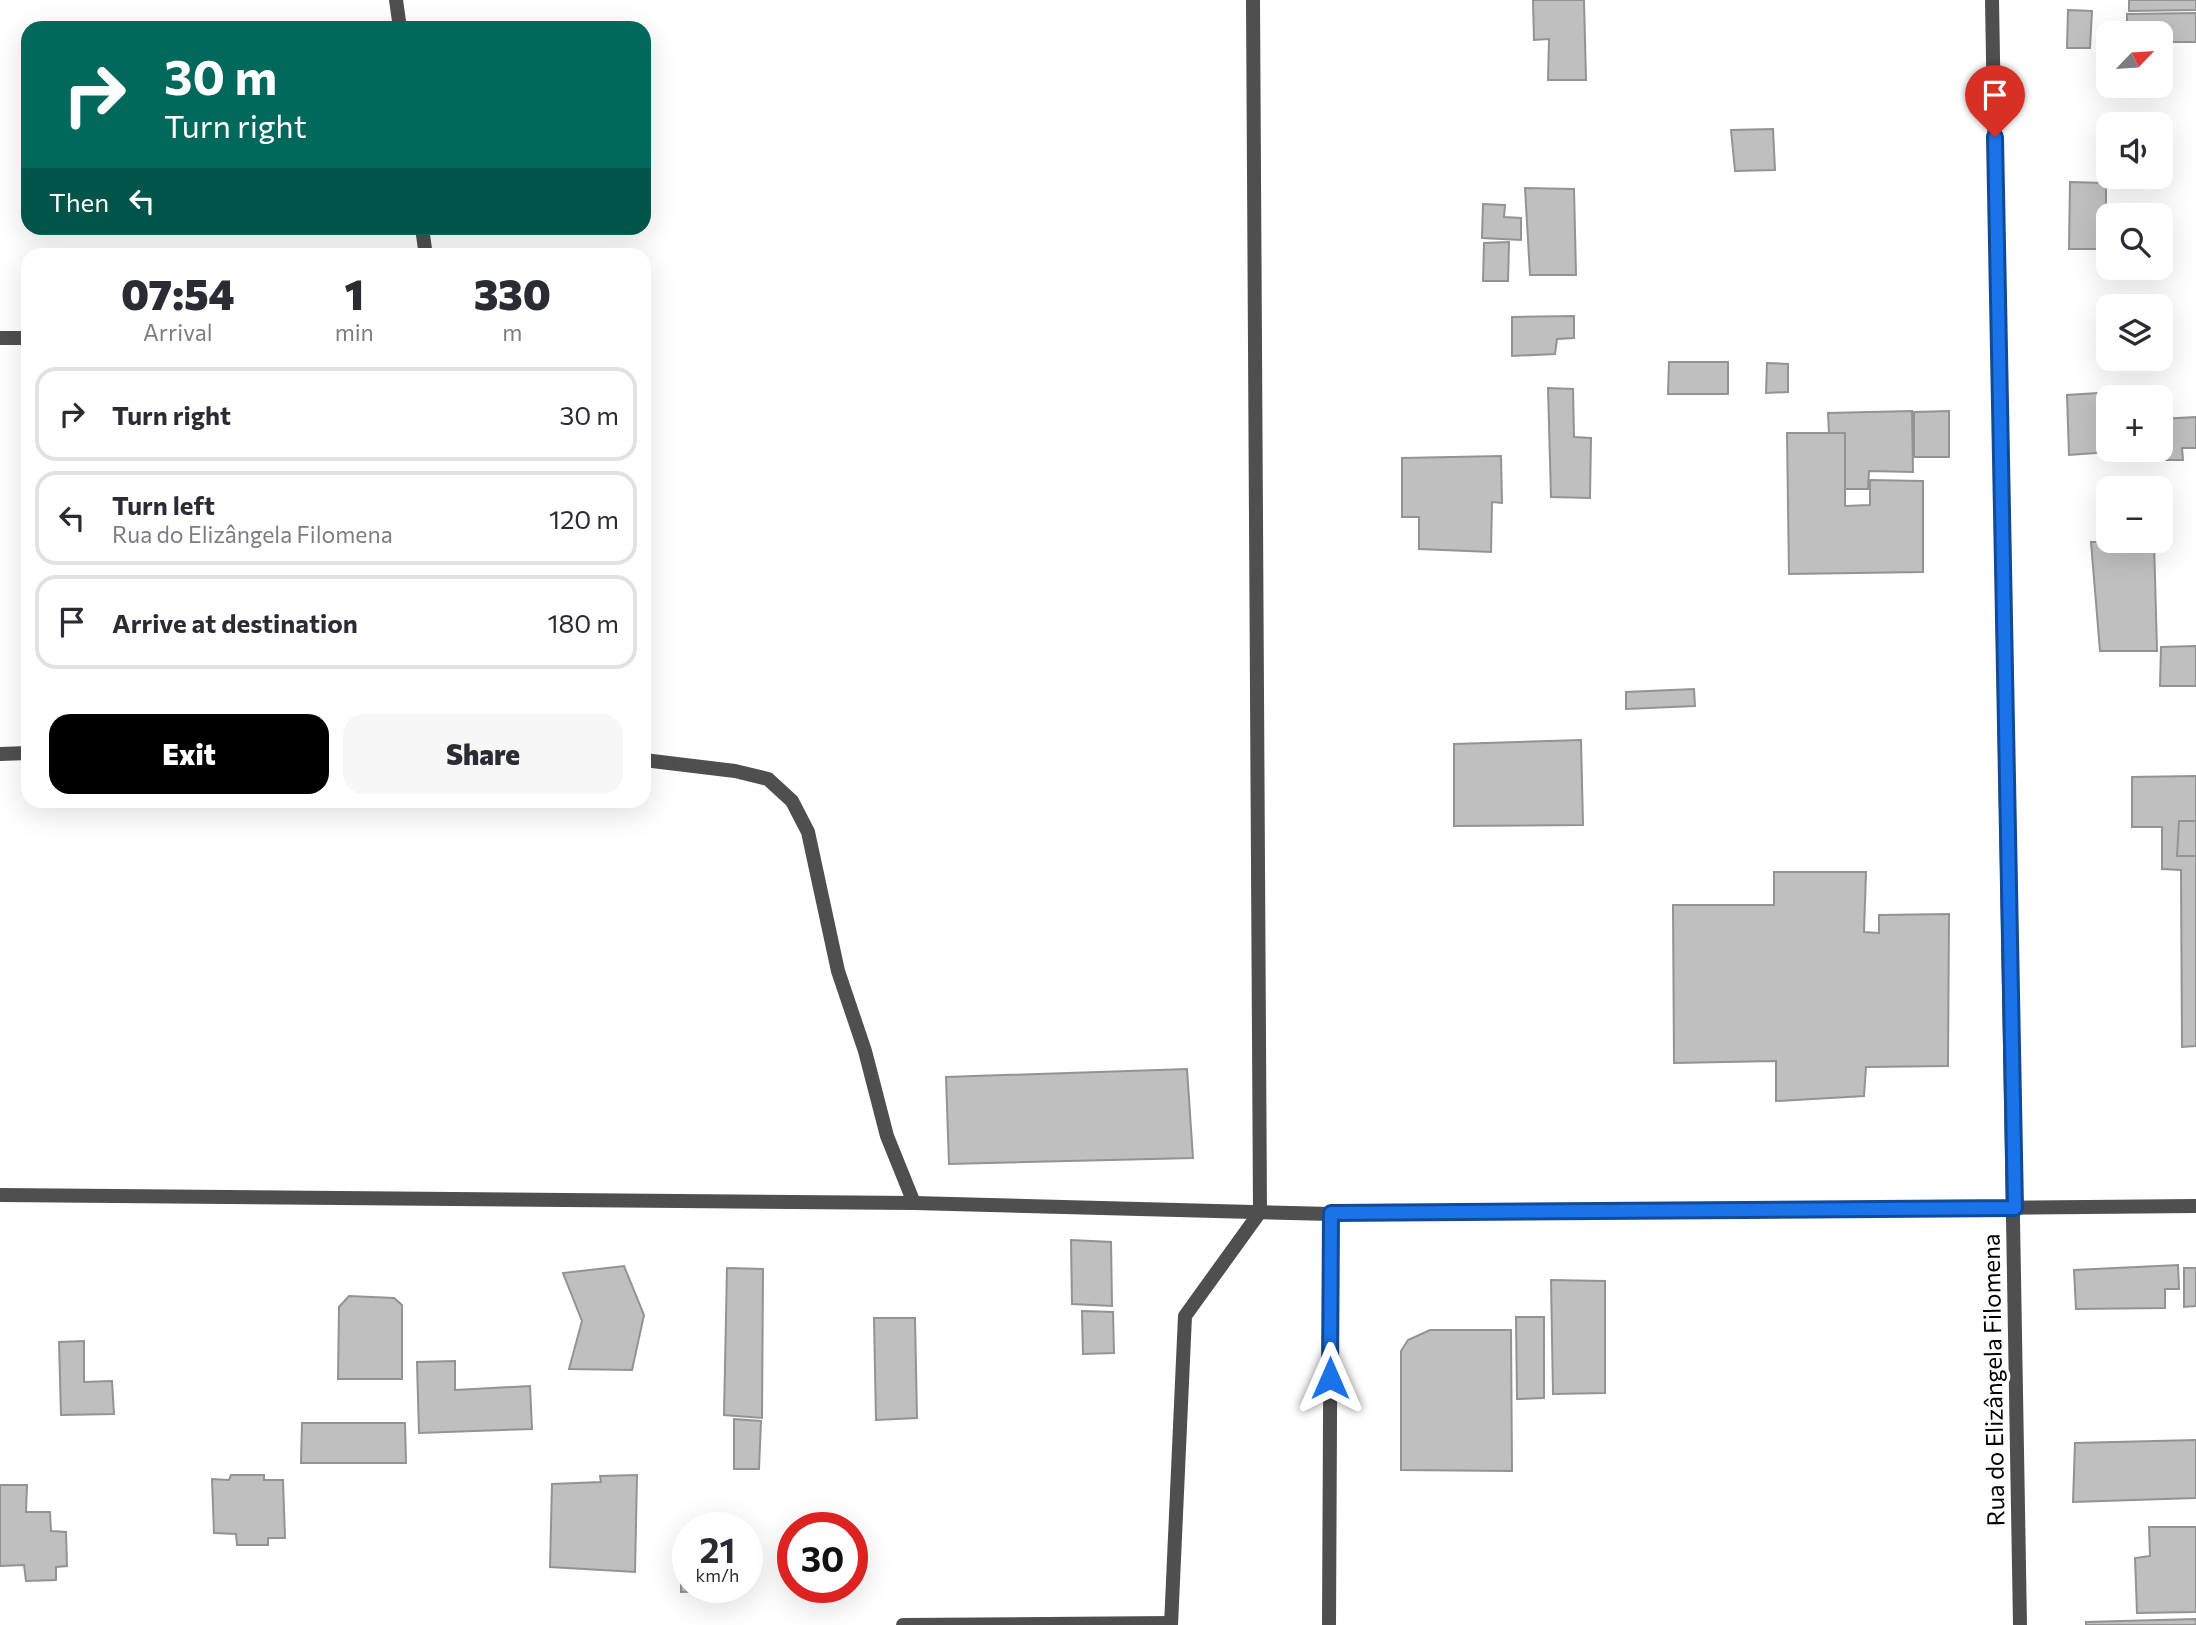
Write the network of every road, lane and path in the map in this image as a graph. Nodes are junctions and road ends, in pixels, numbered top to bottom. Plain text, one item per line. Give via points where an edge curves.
1 (396, 0) edge
2 (1253, 0) edge
3 (1992, 0) edge
4 (399, 21) edge
5 (0, 338) edge
6 (21, 338) edge
7 (21, 753) edge
8 (0, 754) edge
9 (651, 761) edge
10 (0, 1195) edge
11 (914, 1203) junction
12 (2196, 1206) edge
13 (2015, 1208) junction
14 (1260, 1212) junction
15 (1331, 1213) junction
16 (1171, 1624) edge
17 (903, 1625) edge
18 (1329, 1625) edge
19 (2020, 1625) edge

1 - 4 street
2 - 14 street
3 - 13 street, Rua do Elizângela Filomena
5 - 6 street
7 - 8 street
9 - 11 street via 768,779 792,801 808,832 838,971 887,1136
10 - 11 street
11 - 14 street
12 - 13 street
13 - 15 street
13 - 19 street, Rua do Elizângela Filomena
14 - 15 street
14 - 16 street via 1185,1316
15 - 18 street
16 - 17 street

